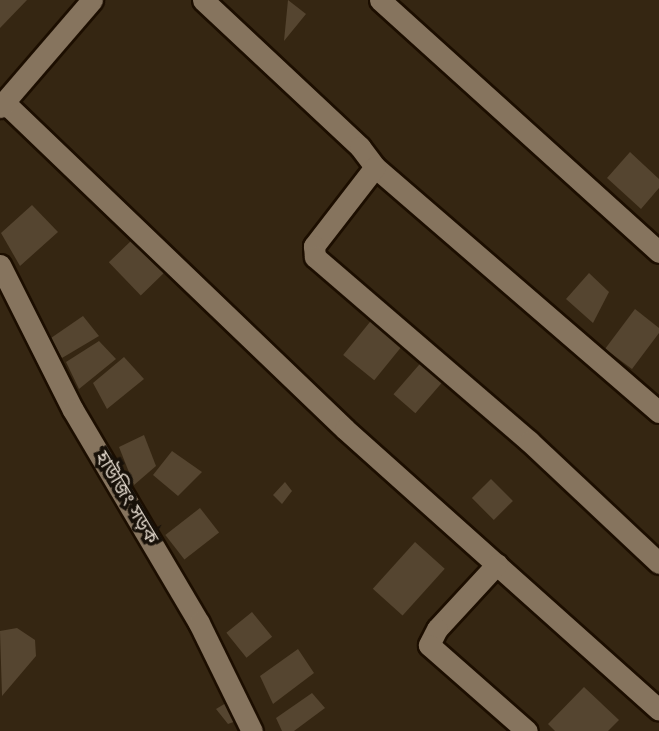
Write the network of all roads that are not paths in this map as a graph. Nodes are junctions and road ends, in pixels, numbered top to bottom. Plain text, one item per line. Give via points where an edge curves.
1 (92, 0) edge
2 (203, 0) edge
3 (380, 0) edge
4 (2, 105) edge
5 (375, 167) junction
6 (659, 252) edge
7 (0, 265) edge
8 (659, 412) edge
9 (659, 563) edge
10 (497, 564) junction
11 (659, 710) edge
12 (252, 731) edge
13 (527, 731) edge

1 - 4 street
2 - 5 street via 360,147
3 - 6 street
4 - 10 street via 345,429
5 - 8 street
5 - 9 street via 314,246 315,257 529,442
7 - 12 street, হাউজিং সড়ক via 74,410 199,623
10 - 11 street
10 - 13 street via 437,629 429,645

